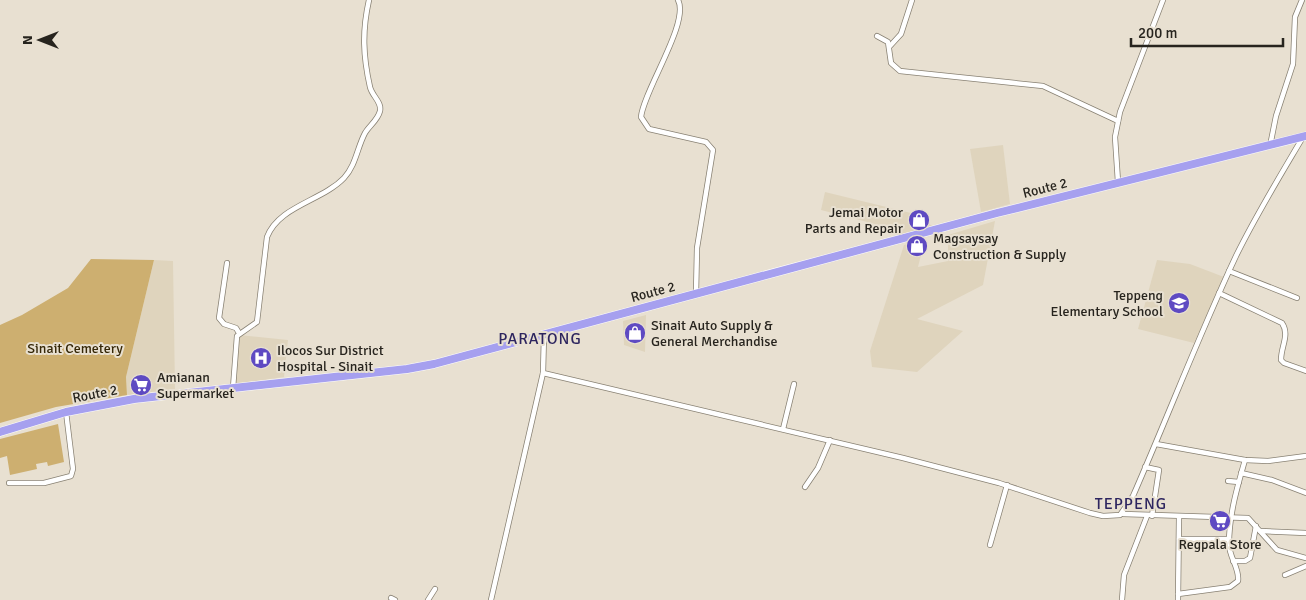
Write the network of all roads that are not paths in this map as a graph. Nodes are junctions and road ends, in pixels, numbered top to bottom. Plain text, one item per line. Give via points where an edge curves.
1 (369, 0) edge
2 (678, 0) edge
3 (912, 0) edge
4 (1163, 0) edge
5 (1302, 0) edge
6 (877, 36) dead end
7 (890, 46) junction
8 (1118, 121) junction
9 (1305, 136) edge
10 (1270, 146) junction
11 (1118, 182) junction
12 (226, 263) dead end
13 (1230, 271) junction
14 (1220, 293) junction
15 (696, 294) junction
16 (1296, 298) dead end
17 (239, 333) junction
18 (544, 335) junction
19 (1306, 371) edge
20 (543, 373) junction
21 (794, 384) dead end
22 (233, 388) junction
23 (66, 412) junction
24 (783, 429) junction
25 (0, 432) edge
26 (830, 440) junction
27 (1156, 444) junction
28 (1306, 456) edge
29 (1245, 460) junction
30 (1146, 467) junction
31 (1241, 474) junction
32 (1228, 480) dead end
33 (1239, 482) junction
34 (9, 483) dead end
35 (1007, 485) junction
36 (805, 487) dead end
37 (1306, 493) edge
38 (1122, 514) junction
39 (1150, 516) junction
40 (1179, 517) junction
41 (1230, 518) junction
42 (1256, 526) junction
43 (1260, 531) junction
44 (1306, 533) edge
45 (1178, 538) junction
46 (1229, 539) junction
47 (990, 545) dead end
48 (1306, 558) edge
49 (1233, 561) junction
50 (1306, 566) edge
51 (1285, 575) dead end
52 (435, 589) dead end
53 (1178, 597) edge
54 (428, 600) edge
55 (491, 600) edge
56 (1122, 600) edge

1 - 17 street via 363,39 371,90 380,106 379,116 366,131 354,164 344,178 272,224 267,237 257,322
2 - 15 street via 681,11 671,43 641,117 649,129 706,142 713,150 697,248
3 - 7 street via 901,34
4 - 8 street
5 - 10 street via 1295,18 1293,64
6 - 7 street
7 - 8 street via 891,63 900,70 1043,86
8 - 11 street via 1115,137
9 - 10 highway, Route 2
9 - 13 street via 1268,196
10 - 11 highway, Route 2
11 - 15 highway, Route 2
12 - 17 street via 219,318
13 - 14 street
13 - 16 street
14 - 19 street via 1282,323 1286,335 1281,360
14 - 27 street
15 - 18 highway, Route 2
17 - 22 street
18 - 20 street
18 - 22 highway, Route 2 via 406,369
20 - 24 street
20 - 55 street
21 - 24 street
22 - 23 highway, Route 2 via 134,399
23 - 25 highway, Route 2
23 - 34 street via 73,469 71,476 44,483
24 - 26 street
26 - 35 street
26 - 36 street via 818,468
27 - 29 street
27 - 30 street
28 - 29 street via 1268,461
29 - 31 street
30 - 38 street
30 - 39 street via 1159,470
31 - 33 street
31 - 37 street via 1272,480
32 - 33 street
33 - 41 street
35 - 38 street via 1103,516
35 - 47 street
38 - 39 street
39 - 40 street
39 - 56 street via 1124,575
40 - 41 street
40 - 45 street
41 - 42 street via 1248,518
41 - 46 street
42 - 43 street
42 - 49 street via 1250,558
43 - 44 street
43 - 48 street via 1277,550
45 - 46 street
45 - 53 street
46 - 49 street
49 - 53 street via 1238,578 1233,586
50 - 51 street
52 - 54 street

